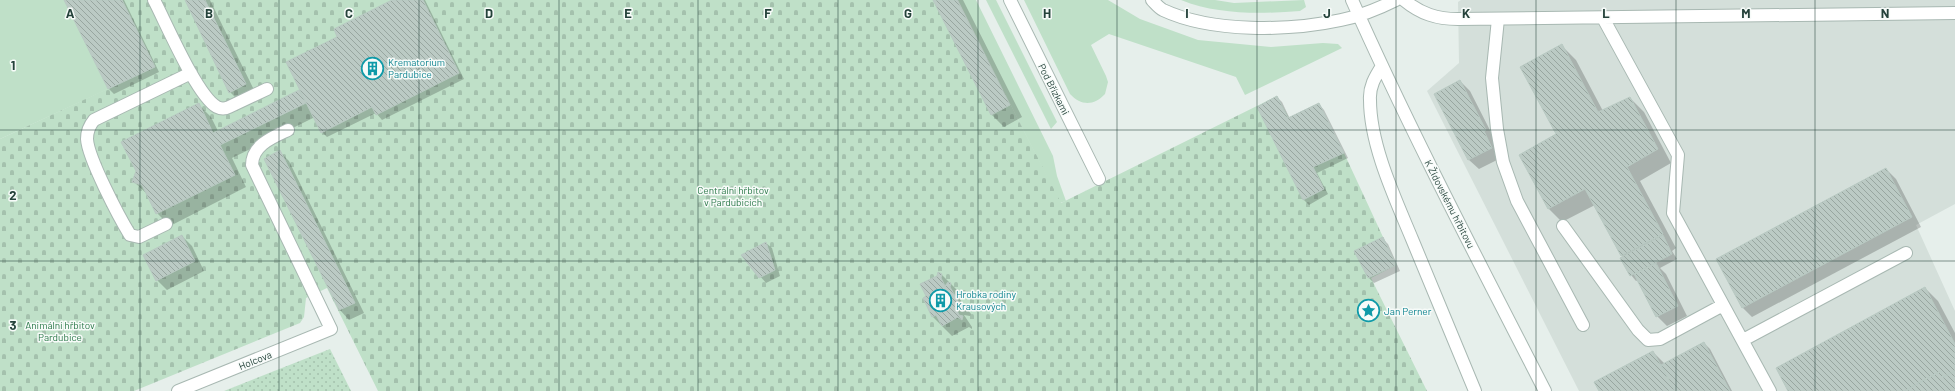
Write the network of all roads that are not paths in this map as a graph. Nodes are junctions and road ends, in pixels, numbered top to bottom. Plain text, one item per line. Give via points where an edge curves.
1 (154, 0) edge
2 (1010, 0) edge
3 (1152, 0) edge
4 (1352, 0) edge
5 (1396, 0) edge
6 (1404, 0) edge
7 (1955, 13) edge
8 (1359, 16) junction
9 (1603, 18) junction
10 (1498, 19) junction
11 (1382, 66) junction
12 (190, 73) junction
13 (267, 88) dead end
14 (288, 130) dead end
15 (1099, 179) dead end
16 (166, 224) dead end
17 (1563, 226) dead end
18 (1906, 253) dead end
19 (1723, 305) junction
20 (1582, 325) dead end
21 (1742, 340) junction
22 (178, 391) edge
23 (1475, 391) edge
24 (1546, 391) edge
25 (1770, 391) edge

1 - 12 street
2 - 15 street, Pod Břízkami
3 - 8 street via 1162,10 1229,26 1284,27
4 - 8 street, K Židovskému hřbitovu
5 - 8 street
6 - 10 street via 1420,12 1436,17
7 - 9 street
8 - 11 street, K Židovskému hřbitovu
9 - 10 street
9 - 19 street via 1678,155 1673,213
10 - 20 street via 1492,78 1503,162 1518,201
11 - 23 street via 1374,79 1369,98 1375,141
11 - 24 street, K Židovskému hřbitovu
12 - 13 street via 218,108 225,109
12 - 16 street via 94,120 87,132 93,159 130,235 138,237
14 - 22 street, Holcova via 259,147 252,158 252,165 331,328
17 - 19 street via 1638,330 1648,340 1660,339
18 - 21 street
19 - 21 street
21 - 25 street

